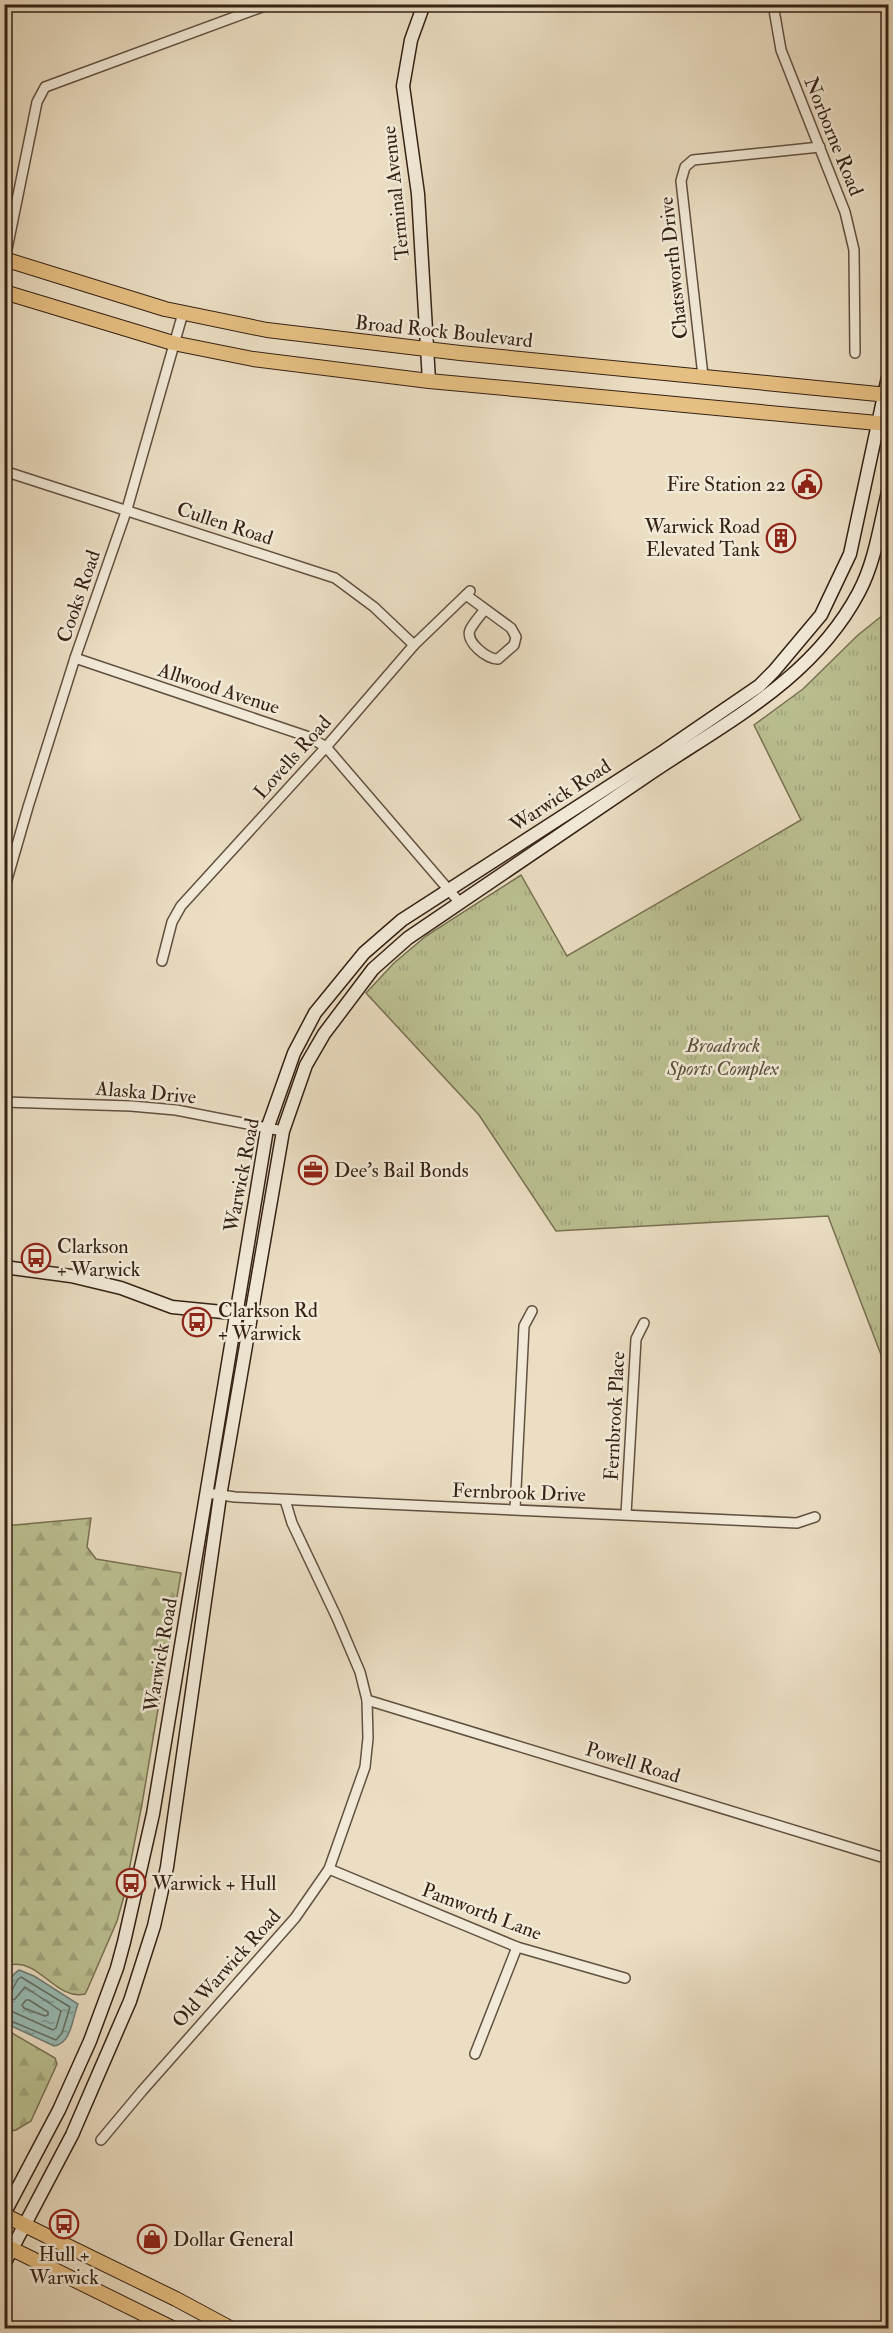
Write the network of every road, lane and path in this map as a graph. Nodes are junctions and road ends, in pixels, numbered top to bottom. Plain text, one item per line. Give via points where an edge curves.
1 (270, 4) edge
2 (424, 4) edge
3 (773, 4) edge
4 (820, 147) junction
5 (5, 259) edge
6 (5, 293) edge
7 (183, 313) junction
8 (173, 344) junction
9 (427, 350) junction
10 (855, 353) dead end
11 (703, 376) junction
12 (888, 377) edge
13 (429, 381) junction
14 (886, 395) edge
15 (884, 424) edge
16 (4, 471) edge
17 (888, 492) edge
18 (127, 509) junction
19 (485, 609) junction
20 (414, 645) junction
21 (75, 658) junction
22 (326, 747) junction
23 (449, 889) junction
24 (4, 890) edge
25 (460, 903) junction
26 (162, 961) dead end
27 (4, 1102) edge
28 (267, 1129) junction
29 (283, 1131) junction
30 (4, 1267) edge
31 (532, 1311) dead end
32 (236, 1313) junction
33 (251, 1315) junction
34 (644, 1323) dead end
35 (207, 1493) junction
36 (220, 1496) junction
37 (285, 1500) junction
38 (515, 1509) junction
39 (626, 1514) junction
40 (815, 1517) dead end
41 (367, 1700) junction
42 (888, 1859) edge
43 (329, 1869) junction
44 (517, 1947) junction
45 (625, 1978) dead end
46 (475, 2054) dead end
47 (101, 2140) dead end
48 (4, 2215) edge
49 (27, 2226) junction
50 (9, 2247) edge
51 (4, 2265) edge
52 (172, 2328) edge
53 (230, 2328) edge

1 - 5 street via 45,87 35,111
2 - 9 main road, Terminal Avenue via 411,40 403,86 418,194
3 - 4 street, Norborne Road via 781,50
4 - 10 street, Norborne Road via 845,212 854,250
4 - 11 street, Chatsworth Drive via 693,160 685,167 681,181
5 - 7 main road, Broad Rock Boulevard
6 - 8 main road
7 - 8 street, Cooks Road
7 - 9 main road, Broad Rock Boulevard via 306,336
8 - 13 main road via 253,359
8 - 18 street, Cooks Road
9 - 11 main road, Broad Rock Boulevard
9 - 13 main road, Terminal Avenue
11 - 14 main road, Broad Rock Boulevard
12 - 14 main road, Warwick Road
13 - 15 main road
14 - 15 main road, Warwick Road
15 - 23 main road, Warwick Road via 850,554 821,615 774,671 759,686 664,751
16 - 18 street, Cullen Road
17 - 25 main road, Warwick Road via 859,592 801,669 773,692
18 - 20 street, Cullen Road via 334,578
18 - 21 street, Cooks Road
19 - 19 street via 511,628 516,637 514,645 498,659 490,658 469,636
19 - 20 street, Lovells Road via 468,593
20 - 22 street, Lovells Road
21 - 22 street, Allwood Avenue via 309,736
21 - 24 street, Cooks Road
22 - 23 street, Allwood Avenue
22 - 26 street, Lovells Road via 181,906 172,922
23 - 25 street, Allwood Avenue
23 - 28 main road, Warwick Road via 402,920 364,953 315,1013 294,1053
25 - 29 main road, Warwick Road via 408,938 373,969 342,1008 306,1065
27 - 28 street, Alaska Drive via 131,1106 210,1115
28 - 29 street, Alaska Drive
28 - 32 main road, Warwick Road
29 - 33 main road, Warwick Road
30 - 32 main road via 71,1276 121,1288 172,1307
31 - 38 street via 524,1326
32 - 33 main road
32 - 35 main road, Warwick Road
33 - 36 main road, Warwick Road
34 - 39 street, Fernbrook Place via 636,1339
35 - 36 street, Fernbrook Drive
35 - 48 main road, Warwick Road via 153,1814 117,1968 90,2041
36 - 37 street, Fernbrook Drive
36 - 49 main road, Warwick Road via 167,1867 154,1926 130,2001 96,2085
37 - 38 street, Fernbrook Drive
37 - 41 street, Old Warwick Road via 360,1672
38 - 39 street, Fernbrook Drive
39 - 40 street, Fernbrook Drive via 797,1523
41 - 42 street, Powell Road
41 - 43 street, Old Warwick Road via 365,1767
43 - 44 street, Pamworth Lane
43 - 47 street, Old Warwick Road via 295,1918
44 - 45 street, Pamworth Lane
44 - 46 street
48 - 49 main road
49 - 50 main road, Warwick Road
49 - 53 main road
50 - 51 main road, Warwick Road
50 - 52 main road

